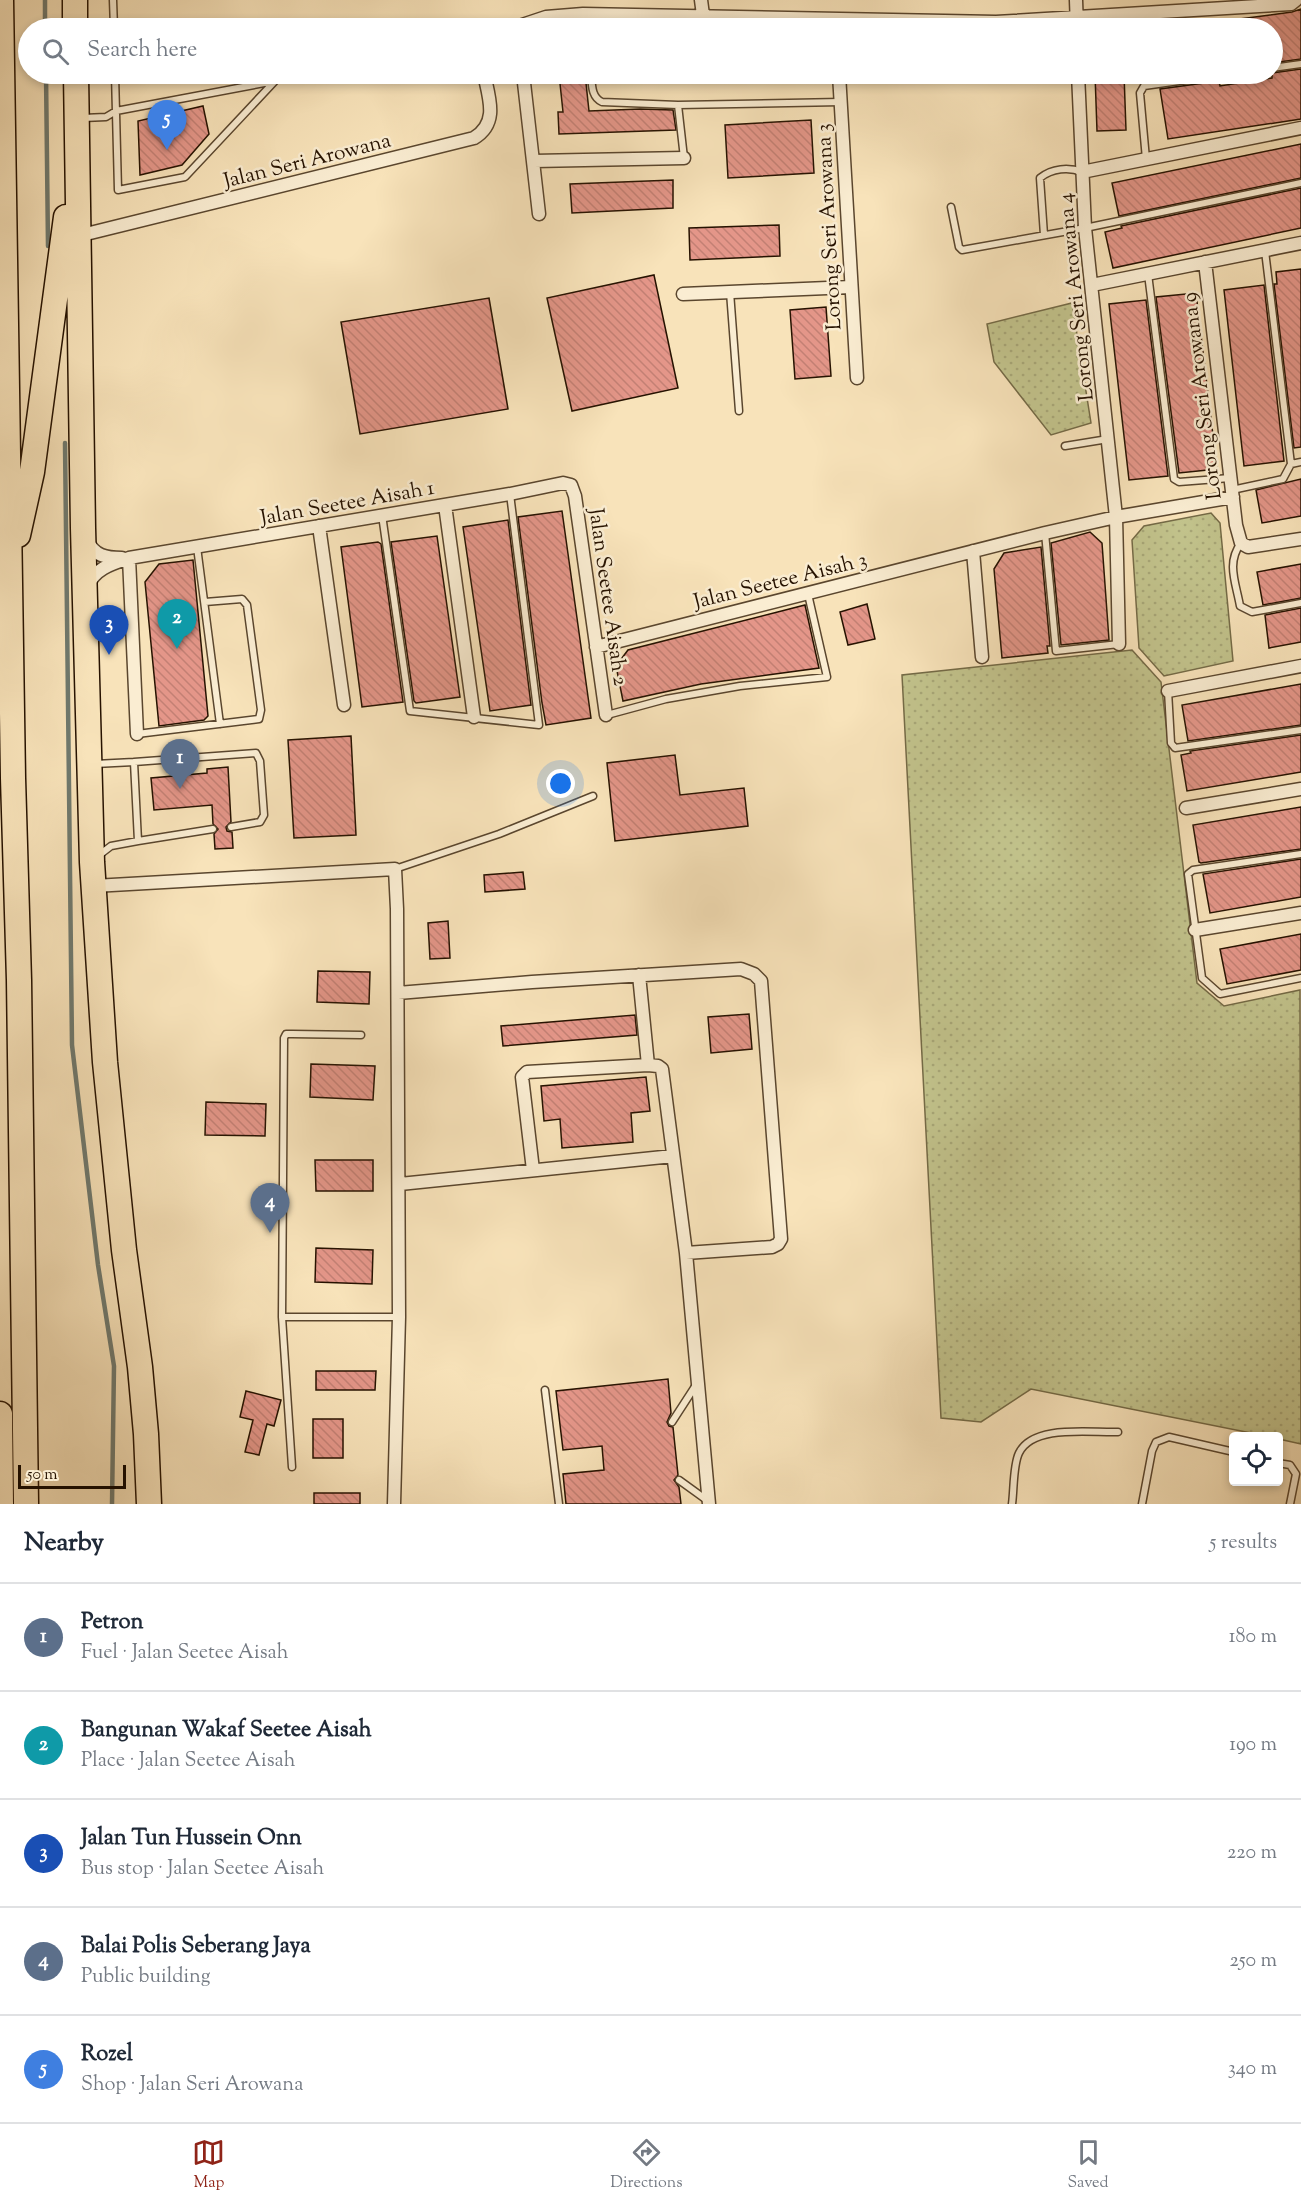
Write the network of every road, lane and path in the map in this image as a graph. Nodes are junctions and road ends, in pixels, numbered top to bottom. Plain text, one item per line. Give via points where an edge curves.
1 (1, 0) edge
2 (75, 0) edge
3 (113, 0) edge
4 (701, 0) edge
5 (1076, 0) edge
6 (1296, 0) edge
7 (583, 14) junction
8 (703, 15) junction
9 (75, 18) edge
10 (114, 18) edge
11 (543, 18) edge
12 (584, 18) edge
13 (747, 18) edge
14 (1076, 18) edge
15 (1133, 18) edge
16 (1301, 64) edge
17 (1283, 66) edge
18 (76, 84) edge
19 (115, 84) edge
20 (259, 84) edge
21 (272, 84) edge
22 (486, 84) edge
23 (524, 84) edge
24 (592, 84) edge
25 (839, 84) edge
26 (1078, 84) edge
27 (1158, 84) edge
28 (840, 102) junction
29 (678, 105) junction
30 (116, 111) junction
31 (76, 118) junction
32 (1301, 128) edge
33 (77, 154) junction
34 (684, 158) joint
35 (1146, 159) junction
36 (534, 161) junction
37 (1082, 172) junction
38 (1301, 183) edge
39 (951, 207) dead end
40 (539, 214) dead end
41 (1085, 228) junction
42 (78, 236) junction
43 (1044, 236) junction
44 (1301, 243) edge
45 (1265, 250) junction
46 (1205, 262) junction
47 (1148, 274) junction
48 (1092, 285) junction
49 (851, 287) junction
50 (730, 292) junction
51 (683, 294) dead end
52 (857, 378) dead end
53 (739, 411) dead end
54 (1108, 439) junction
55 (1065, 446) dead end
56 (1301, 462) edge
57 (1291, 464) junction
58 (570, 485) joint
59 (1232, 488) junction
60 (510, 494) junction
61 (445, 505) junction
62 (382, 515) junction
63 (1116, 517) junction
64 (319, 526) junction
65 (83, 528) junction
66 (1045, 533) junction
67 (1301, 539) edge
68 (1242, 543) junction
69 (197, 547) junction
70 (974, 551) junction
71 (129, 558) junction
72 (10, 563) junction
73 (84, 592) junction
74 (808, 594) junction
75 (205, 602) junction
76 (1301, 603) edge
77 (1119, 644) joint
78 (596, 647) junction
79 (982, 657) dead end
80 (1301, 666) edge
81 (1168, 691) joint
82 (344, 705) dead end
83 (606, 715) joint
84 (474, 717) junction
85 (220, 724) junction
86 (1301, 730) edge
87 (137, 734) joint
88 (134, 762) junction
89 (88, 765) junction
90 (1301, 789) edge
91 (593, 796) dead end
92 (1186, 808) dead end
93 (231, 826) dead end
94 (213, 829) dead end
95 (138, 841) junction
96 (1301, 854) edge
97 (92, 862) junction
98 (395, 869) junction
99 (94, 886) junction
100 (1301, 913) edge
101 (1196, 930) junction
102 (639, 975) junction
103 (1301, 978) edge
104 (398, 993) junction
105 (361, 1035) dead end
106 (648, 1065) junction
107 (673, 1156) junction
108 (533, 1170) junction
109 (400, 1184) junction
110 (686, 1253) junction
111 (282, 1317) junction
112 (399, 1317) junction
113 (697, 1383) junction
114 (545, 1390) dead end
115 (0, 1414) edge
116 (672, 1422) dead end
117 (1118, 1432) dead end
118 (1229, 1451) edge
119 (1283, 1464) edge
120 (292, 1467) dead end
121 (679, 1480) dead end
122 (709, 1503) edge
123 (1, 1504) edge
124 (26, 1504) edge
125 (149, 1504) edge
126 (394, 1504) edge
127 (559, 1504) edge
128 (1012, 1504) edge
129 (1142, 1504) edge
130 (1290, 1504) edge

1 - 72 highway
2 - 9 highway
3 - 10 lane
4 - 8 street
5 - 14 street
6 - 15 street via 1291,4
7 - 8 street
7 - 11 street
7 - 12 lane
8 - 13 street
16 - 17 lane
18 - 31 highway
19 - 30 lane
20 - 30 lane
21 - 30 lane via 185,177 118,190
22 - 42 street, Jalan Seri Arowana via 489,123 474,138
23 - 36 street
24 - 29 lane via 597,100 602,102
25 - 28 street, Lorong Seri Arowana 3
26 - 37 street, Lorong Seri Arowana 4
27 - 35 lane via 1144,86 1140,93
28 - 29 lane
28 - 49 street, Lorong Seri Arowana 3
29 - 34 lane
30 - 31 lane via 106,117
31 - 33 highway
32 - 35 street
33 - 42 highway
33 - 72 highway via 32,472
34 - 36 street
35 - 37 street
36 - 40 street
37 - 41 street, Lorong Seri Arowana 4
37 - 43 lane via 1072,168 1047,172 1040,178
38 - 41 lane
39 - 43 lane via 962,250
41 - 43 lane
41 - 48 street, Lorong Seri Arowana 4
42 - 65 highway
44 - 45 street
45 - 46 street
45 - 57 lane
46 - 47 street
46 - 59 street, Lorong Seri Arowana 9
47 - 48 street
47 - 59 lane via 1174,479
48 - 54 street, Lorong Seri Arowana 4
49 - 50 street
49 - 52 street, Lorong Seri Arowana 3
50 - 51 street
50 - 53 lane
54 - 55 lane
54 - 63 street, Lorong Seri Arowana 4
56 - 57 lane
57 - 59 lane via 1283,479
58 - 60 street, Jalan Seetee Aisah 1 via 563,483
58 - 78 street, Jalan Seetee Aisah 2 via 575,496
59 - 63 street, Jalan Seetee Aisah 3
59 - 68 street, Lorong Seri Arowana 9
60 - 61 street, Jalan Seetee Aisah 1
60 - 84 lane via 539,725
61 - 62 street, Jalan Seetee Aisah 1
61 - 84 street
62 - 64 street, Jalan Seetee Aisah 1
62 - 84 lane via 410,711
63 - 66 street, Jalan Seetee Aisah 3
63 - 77 street, Lorong Seri Arowana 4
64 - 69 street, Jalan Seetee Aisah 1
64 - 82 street
65 - 71 street, Jalan Seetee Aisah 1 via 89,546 97,554
65 - 73 highway
66 - 70 street, Jalan Seetee Aisah 3
66 - 77 lane via 1056,651
67 - 68 street via 1248,547
68 - 76 lane via 1232,562 1240,606 1252,612
69 - 71 street, Jalan Seetee Aisah 1
69 - 75 lane
70 - 74 street, Jalan Seetee Aisah 3
70 - 79 street
71 - 73 street, Jalan Seetee Aisah 1 via 96,572
71 - 87 street
72 - 124 highway
73 - 89 highway
74 - 78 street, Jalan Seetee Aisah 3
74 - 83 lane via 827,677 740,686
75 - 85 lane
75 - 85 lane via 242,599 248,605 261,710 259,719
78 - 83 street, Jalan Seetee Aisah 2
80 - 81 street
81 - 86 lane via 1171,743 1175,748
85 - 87 lane
88 - 89 lane
88 - 93 lane via 256,753 260,760 264,815 260,822
88 - 95 lane
89 - 97 highway
90 - 92 street
91 - 98 lane via 499,834
94 - 95 lane
95 - 97 lane via 111,846
96 - 101 lane via 1192,870 1188,873
97 - 99 highway
98 - 99 street
98 - 104 street
99 - 125 highway via 98,987 124,1250 140,1367
100 - 101 street
101 - 103 lane via 1202,978 1220,994
102 - 104 street
102 - 106 street
102 - 110 street via 741,969 760,981 781,1239 772,1247
104 - 109 street
105 - 111 lane via 286,1034 284,1038
106 - 107 street via 662,1069
106 - 108 street via 527,1072 522,1077
107 - 108 street
107 - 110 street
108 - 109 street
109 - 112 street
110 - 113 street
111 - 112 lane
111 - 120 lane
112 - 126 street
113 - 116 lane
113 - 122 street
114 - 127 lane
115 - 123 highway
117 - 128 lane via 1045,1433 1026,1442 1018,1455
118 - 129 lane via 1169,1437 1156,1442
119 - 130 lane via 1290,1465 1296,1474
121 - 122 lane

